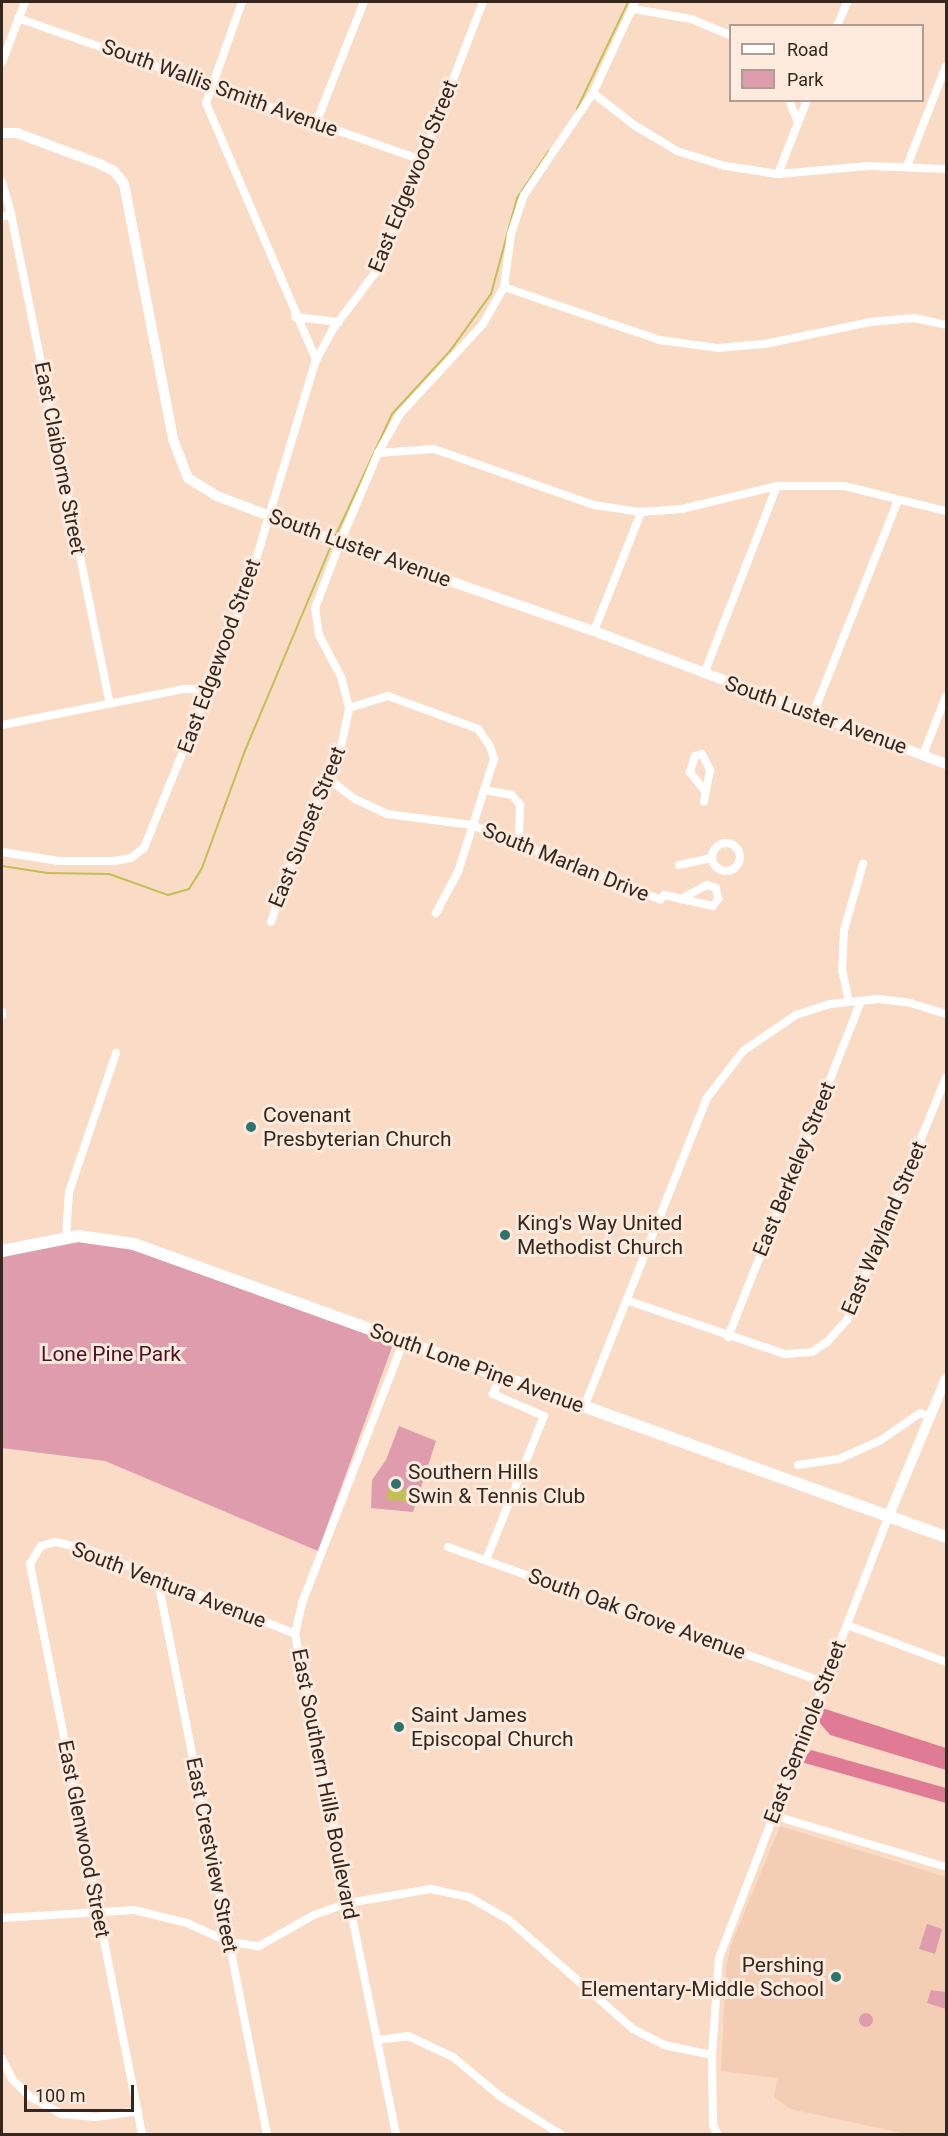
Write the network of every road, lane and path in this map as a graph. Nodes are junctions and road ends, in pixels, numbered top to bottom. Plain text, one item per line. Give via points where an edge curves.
1 (25, 2) edge
2 (242, 2) edge
3 (364, 2) edge
4 (483, 2) edge
5 (847, 2) edge
6 (634, 5) edge
7 (18, 18) junction
8 (838, 24) edge
9 (729, 34) edge
10 (2, 62) edge
11 (946, 66) edge
12 (210, 87) junction
13 (593, 93) junction
14 (790, 102) edge
15 (806, 102) edge
16 (798, 122) junction
17 (316, 123) junction
18 (2, 133) edge
19 (421, 160) junction
20 (907, 166) junction
21 (946, 169) edge
22 (778, 174) junction
23 (2, 182) edge
24 (6, 216) edge
25 (504, 287) junction
26 (295, 317) junction
27 (339, 322) junction
28 (946, 325) edge
29 (316, 360) junction
30 (378, 453) junction
31 (777, 486) junction
32 (898, 500) junction
33 (946, 511) edge
34 (640, 512) junction
35 (268, 516) junction
36 (335, 541) junction
37 (594, 631) junction
38 (704, 674) junction
39 (209, 690) junction
40 (946, 696) edge
41 (109, 702) junction
42 (349, 708) junction
43 (813, 714) junction
44 (2, 725) edge
45 (923, 755) junction
46 (946, 764) edge
47 (329, 779) junction
48 (484, 790) junction
49 (704, 790) dead end
50 (704, 801) dead end
51 (472, 825) junction
52 (519, 843) junction
53 (2, 852) edge
54 (712, 858) dead end
55 (863, 864) dead end
56 (679, 865) dead end
57 (681, 899) dead end
58 (436, 913) dead end
59 (271, 922) dead end
60 (861, 1001) junction
61 (849, 1002) junction
62 (946, 1014) edge
63 (116, 1053) dead end
64 (946, 1077) edge
65 (66, 1237) junction
66 (2, 1251) edge
67 (626, 1300) junction
68 (728, 1337) junction
69 (404, 1340) junction
70 (501, 1376) junction
71 (946, 1378) edge
72 (584, 1407) junction
73 (931, 1417) junction
74 (798, 1464) dead end
75 (889, 1515) junction
76 (946, 1537) edge
77 (41, 1546) joint
78 (448, 1547) dead end
79 (486, 1560) junction
80 (157, 1576) junction
81 (847, 1625) junction
82 (295, 1634) junction
83 (946, 1662) edge
84 (825, 1683) junction
85 (772, 1815) junction
86 (946, 1867) edge
87 (348, 1903) junction
88 (99, 1912) junction
89 (2, 1918) edge
90 (230, 1942) junction
91 (377, 2040) junction
92 (712, 2055) junction
93 (2, 2059) edge
94 (138, 2111) junction
95 (142, 2134) edge
96 (267, 2134) edge
97 (396, 2134) edge
98 (561, 2134) edge
99 (717, 2134) edge

1 - 7 street
2 - 12 street
3 - 17 street
4 - 19 street, East Edgewood Street
5 - 8 street
6 - 9 street via 691,19
6 - 13 street, East Sunset Street
7 - 10 street
7 - 12 street, South Wallis Smith Avenue
11 - 20 street
12 - 17 street, South Wallis Smith Avenue
12 - 26 street via 206,103
13 - 22 street via 634,125 677,151 725,166
13 - 25 street, East Sunset Street via 524,195 511,234
14 - 16 street
15 - 16 street
16 - 22 street
17 - 19 street, South Wallis Smith Avenue
18 - 35 street, South Luster Avenue via 17,133 100,164 114,171 124,184 182,467 198,487
19 - 27 street, East Edgewood Street via 381,265
20 - 21 street
20 - 22 street
23 - 24 street, East Claiborne Street
24 - 41 street, East Claiborne Street
25 - 28 street via 660,340 718,348 765,344 870,322 914,318
25 - 30 street, East Sunset Street via 483,324 400,414
26 - 27 street
26 - 29 street
27 - 29 street, East Edgewood Street
29 - 35 street, East Edgewood Street
30 - 34 street via 434,449 594,506
30 - 36 street, East Sunset Street
31 - 32 street via 844,486
31 - 34 street via 682,509
31 - 38 street
32 - 33 street
32 - 43 street
34 - 37 street
35 - 36 street, South Luster Avenue
35 - 39 street, East Edgewood Street via 242,606
36 - 37 street, South Luster Avenue
36 - 42 street, East Sunset Street via 315,608 319,635 341,676
37 - 38 street, South Luster Avenue
38 - 43 street, South Luster Avenue
39 - 41 street via 184,689
39 - 53 street, East Edgewood Street via 144,848 131,858 114,861 59,861
40 - 45 street
41 - 44 street
42 - 47 street, East Sunset Street
42 - 48 street via 388,696 478,729 494,759
43 - 45 street, South Luster Avenue
45 - 46 street, South Luster Avenue
47 - 51 street via 355,799 387,814
47 - 59 street, East Sunset Street via 298,842
48 - 51 street
48 - 52 street via 512,795 520,805
49 - 50 street
51 - 52 street, South Marlan Drive
51 - 58 street via 458,872
52 - 57 street, South Marlan Drive via 663,898
54 - 56 street
55 - 61 street via 844,930 842,970
60 - 61 street
60 - 62 street via 910,1003
60 - 68 street, East Berkeley Street
61 - 67 street via 796,1015 743,1051 707,1098
63 - 65 street via 69,1192
64 - 68 street, East Wayland Street via 847,1320 828,1342 812,1352 785,1354
65 - 66 main road, South Lone Pine Avenue
65 - 69 main road, South Lone Pine Avenue via 100,1237 134,1244
67 - 68 street
67 - 72 street
69 - 70 main road, South Lone Pine Avenue
69 - 82 street, East Southern Hills Boulevard via 302,1603
70 - 72 main road, South Lone Pine Avenue
70 - 79 street via 493,1394 544,1416
71 - 73 street, East Seminole Street
72 - 75 main road, South Lone Pine Avenue
73 - 74 street via 920,1413 881,1440 839,1459
73 - 75 street, East Seminole Street
75 - 76 main road, South Lone Pine Avenue
75 - 81 street, East Seminole Street
77 - 80 street, South Ventura Avenue via 56,1542 87,1549
77 - 88 street, East Glenwood Street via 30,1564
78 - 79 street, South Oak Grove Avenue
79 - 84 street, South Oak Grove Avenue
80 - 82 street, South Ventura Avenue
80 - 90 street, East Crestview Street
81 - 83 street
81 - 84 street, East Seminole Street
82 - 87 street, East Southern Hills Boulevard
84 - 85 street, East Seminole Street
85 - 86 street
85 - 92 street, East Seminole Street via 719,1958
87 - 90 street via 314,1915 259,1946
87 - 91 street, East Southern Hills Boulevard
87 - 92 street via 431,1889 469,1898 508,1920 633,2029 664,2045
88 - 89 street
88 - 90 street via 144,1913 187,1923
88 - 94 street, East Glenwood Street
90 - 96 street, East Crestview Street
91 - 97 street, East Southern Hills Boulevard
91 - 98 street via 408,2036 453,2056 501,2097
92 - 99 street, East Seminole Street via 713,2125
93 - 94 street via 23,2090 61,2114 96,2117
94 - 95 street, East Glenwood Street

